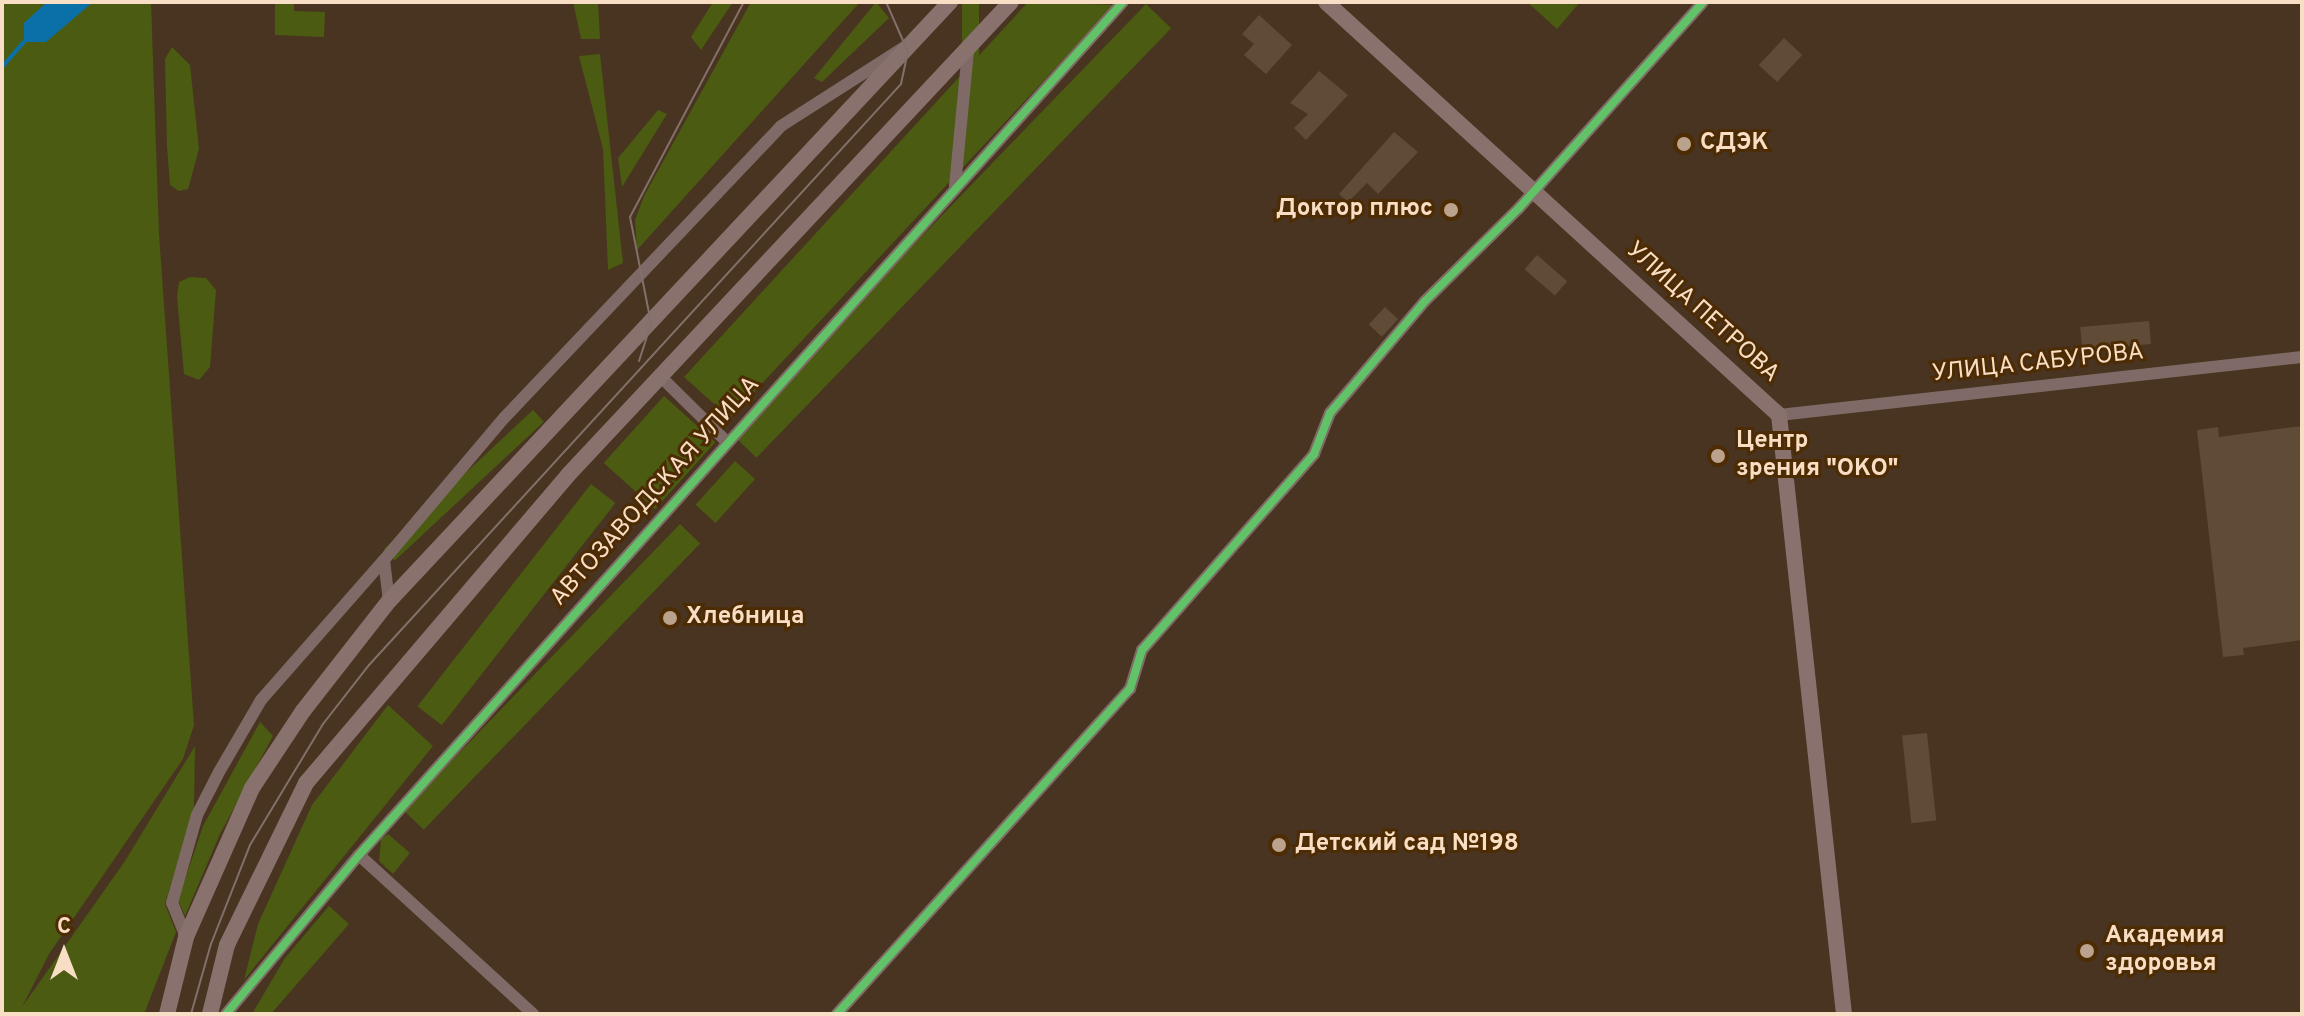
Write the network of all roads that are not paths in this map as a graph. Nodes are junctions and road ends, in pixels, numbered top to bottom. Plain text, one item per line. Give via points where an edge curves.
1 (950, 2) edge
2 (1011, 2) edge
3 (1123, 2) edge
4 (1326, 2) edge
5 (1703, 2) edge
6 (913, 42) junction
7 (968, 50) junction
8 (955, 186) junction
9 (1533, 191) junction
10 (2302, 357) edge
11 (660, 376) junction
12 (1779, 415) junction
13 (727, 442) junction
14 (384, 560) junction
15 (389, 601) junction
16 (359, 855) junction
17 (186, 937) junction
18 (167, 1014) edge
19 (210, 1014) edge
20 (226, 1014) edge
21 (533, 1014) edge
22 (837, 1014) edge
23 (1844, 1014) edge

1 - 6 main road
2 - 7 main road
3 - 8 street, АВТОЗАВОДСКАЯ УЛИЦА
4 - 9 main road, УЛИЦА ПЕТРОВА
5 - 9 street
6 - 14 street via 781,126 505,417
6 - 15 main road
7 - 8 street
7 - 11 main road
8 - 13 street, АВТОЗАВОДСКАЯ УЛИЦА
9 - 12 main road, УЛИЦА ПЕТРОВА
9 - 22 street via 1425,301 1330,413 1314,454 1142,650 1130,689
10 - 12 street, УЛИЦА САБУРОВА
11 - 13 street
11 - 19 main road via 306,783 227,945
12 - 23 main road, УЛИЦА ПЕТРОВА
13 - 16 street, АВТОЗАВОДСКАЯ УЛИЦА
14 - 15 street
14 - 17 street via 261,700 219,772 197,815 172,903
15 - 17 main road via 256,780
16 - 20 street, АВТОЗАВОДСКАЯ УЛИЦА
16 - 21 street
17 - 18 main road

